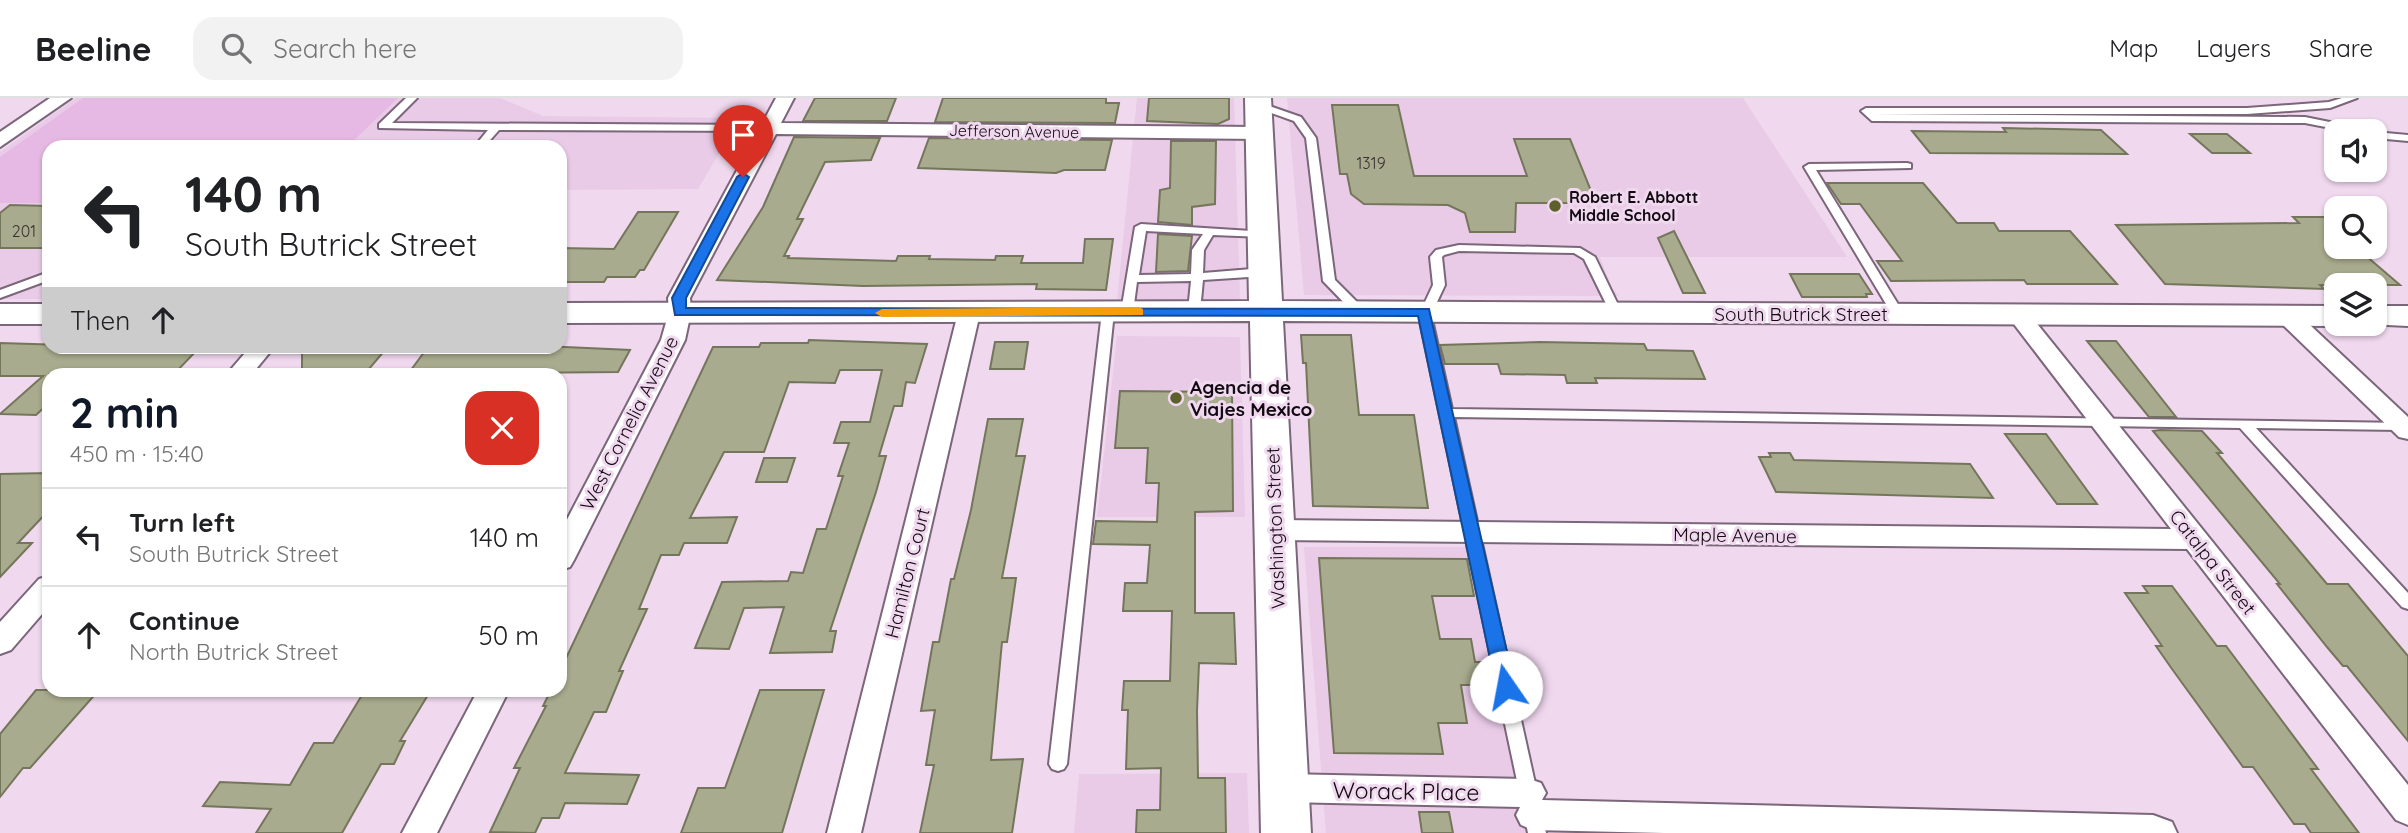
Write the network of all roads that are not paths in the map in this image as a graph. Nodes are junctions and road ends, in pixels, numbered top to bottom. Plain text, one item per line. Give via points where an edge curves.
1 (62, 98) edge
2 (412, 98) edge
3 (785, 98) edge
4 (2352, 98) edge
5 (1258, 112) edge
6 (2324, 124) edge
7 (496, 127) junction
8 (769, 128) junction
9 (2387, 136) edge
10 (2408, 138) edge
11 (485, 140) edge
12 (0, 141) edge
13 (1907, 166) dead end
14 (1210, 231) junction
15 (1263, 234) junction
16 (1264, 272) junction
17 (1197, 277) junction
18 (42, 279) edge
19 (1132, 279) junction
20 (0, 294) edge
21 (1194, 311) junction
22 (1266, 311) junction
23 (680, 312) junction
24 (1117, 312) junction
25 (1359, 312) junction
26 (1428, 312) junction
27 (567, 313) edge
28 (969, 313) junction
29 (1616, 313) junction
30 (0, 314) edge
31 (42, 314) edge
32 (1898, 314) junction
33 (2018, 315) junction
34 (2287, 316) junction
35 (2324, 316) edge
36 (2387, 316) edge
37 (2408, 316) edge
38 (257, 354) edge
39 (244, 368) edge
40 (1446, 413) junction
41 (2102, 422) junction
42 (2244, 424) junction
43 (2405, 429) edge
44 (1276, 530) junction
45 (1472, 532) junction
46 (2194, 539) junction
47 (567, 545) edge
48 (42, 595) edge
49 (2408, 603) edge
50 (0, 642) edge
51 (489, 697) edge
52 (1058, 764) dead end
53 (1284, 788) junction
54 (2408, 810) edge
55 (1533, 814) edge
56 (419, 833) edge
57 (844, 833) edge
58 (1286, 833) edge
59 (2160, 833) edge

1 - 12 street
2 - 7 lane via 383,126
3 - 8 street, West Cornelia Avenue
4 - 6 lane via 2322,106 2247,111 1866,111 1872,118 2297,119
5 - 8 street, Jefferson Avenue
5 - 15 street, Washington Street
5 - 25 lane via 1298,119 1311,138 1329,281
7 - 8 lane
7 - 11 lane
8 - 23 street, West Cornelia Avenue via 679,298
9 - 10 lane
13 - 32 lane via 1809,167
14 - 15 lane
14 - 17 lane via 1198,250
14 - 19 lane via 1141,228
15 - 16 street, Washington Street
16 - 17 lane
16 - 22 street, Washington Street
17 - 19 lane
17 - 21 lane
18 - 20 lane
19 - 24 lane
21 - 22 street, South Butrick Street
21 - 24 street, South Butrick Street
22 - 25 street, South Butrick Street
22 - 44 street, Washington Street
23 - 27 street, South Butrick Street
23 - 28 street, South Butrick Street
23 - 47 street, West Cornelia Avenue via 673,340
24 - 28 street, South Butrick Street
24 - 52 lane
25 - 26 street, South Butrick Street
26 - 29 street, South Butrick Street
26 - 29 lane via 1439,285 1436,257 1459,248 1576,250 1589,257
26 - 40 lane
28 - 57 street, Hamilton Court
29 - 32 street, South Butrick Street
30 - 31 street
32 - 33 street, South Butrick Street
33 - 34 street, South Butrick Street
33 - 41 street, Catalpa Street
34 - 35 street, South Butrick Street
34 - 43 street
36 - 37 street
38 - 39 street
40 - 41 lane
40 - 45 lane
41 - 42 lane
41 - 46 street, Catalpa Street
42 - 43 lane
42 - 49 lane
44 - 45 street, Maple Avenue
44 - 53 street, Washington Street
45 - 46 street, Maple Avenue
45 - 55 lane
46 - 54 street, Catalpa Street
48 - 50 street
51 - 56 street
53 - 55 street, Worack Place
53 - 58 street, Washington Street
55 - 59 street, Worack Place

